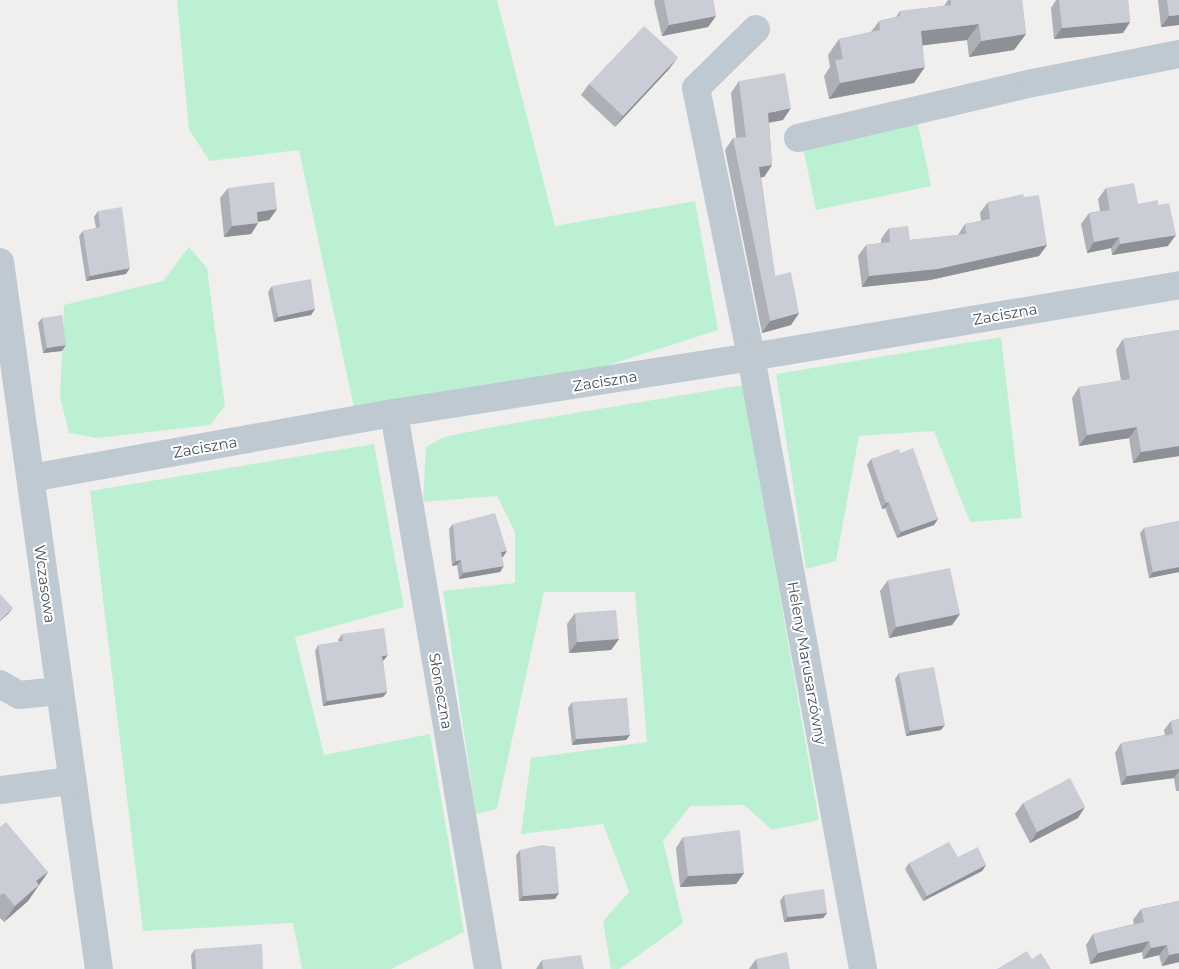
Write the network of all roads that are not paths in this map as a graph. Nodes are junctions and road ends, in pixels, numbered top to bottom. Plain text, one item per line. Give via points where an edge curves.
1 (756, 29) dead end
2 (1179, 54) edge
3 (798, 138) dead end
4 (0, 262) edge
5 (1179, 285) edge
6 (751, 357) junction
7 (394, 413) junction
8 (31, 478) junction
9 (0, 684) edge
10 (52, 692) junction
11 (65, 782) junction
12 (0, 790) edge
13 (99, 969) edge
14 (488, 969) edge
15 (863, 969) edge

1 - 6 street, Heleny Marusarzówny via 696,88
2 - 3 street via 1033,83
4 - 8 street, Wczasowa
5 - 6 street, Zaciszna
6 - 7 street, Zaciszna
6 - 15 street, Heleny Marusarzówny
7 - 8 street, Zaciszna
7 - 14 street, Słoneczna
8 - 10 street, Wczasowa
9 - 10 street via 19,694
10 - 11 street, Wczasowa
11 - 12 street
11 - 13 street, Wczasowa

